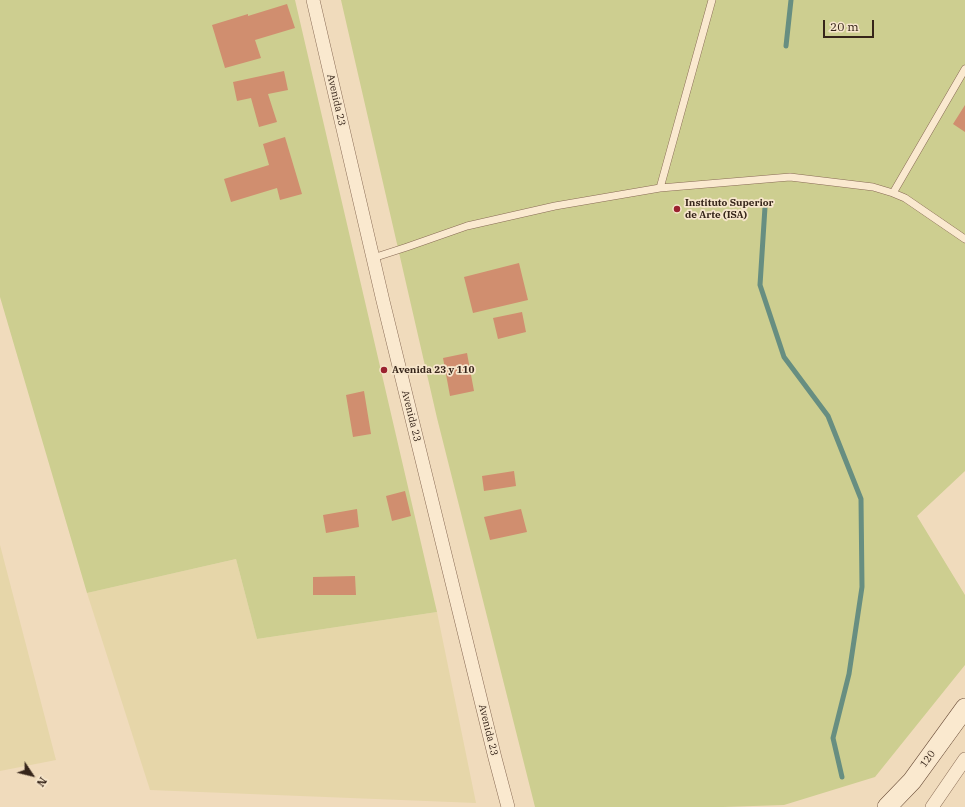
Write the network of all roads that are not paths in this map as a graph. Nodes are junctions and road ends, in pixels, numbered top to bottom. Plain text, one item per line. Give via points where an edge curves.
1 (313, 0) edge
2 (712, 0) edge
3 (965, 69) edge
4 (660, 188) junction
5 (893, 193) junction
6 (965, 238) edge
7 (373, 258) junction
8 (963, 714) edge
9 (965, 759) edge
10 (508, 807) edge
11 (887, 807) edge
12 (932, 807) edge

1 - 7 street, Avenida 23
2 - 4 lane
3 - 5 lane
4 - 5 lane via 790,177 873,187
4 - 7 lane via 555,206 467,226
5 - 6 lane via 905,198
7 - 10 street, Avenida 23
8 - 11 main road, 120 via 912,781
9 - 12 street

